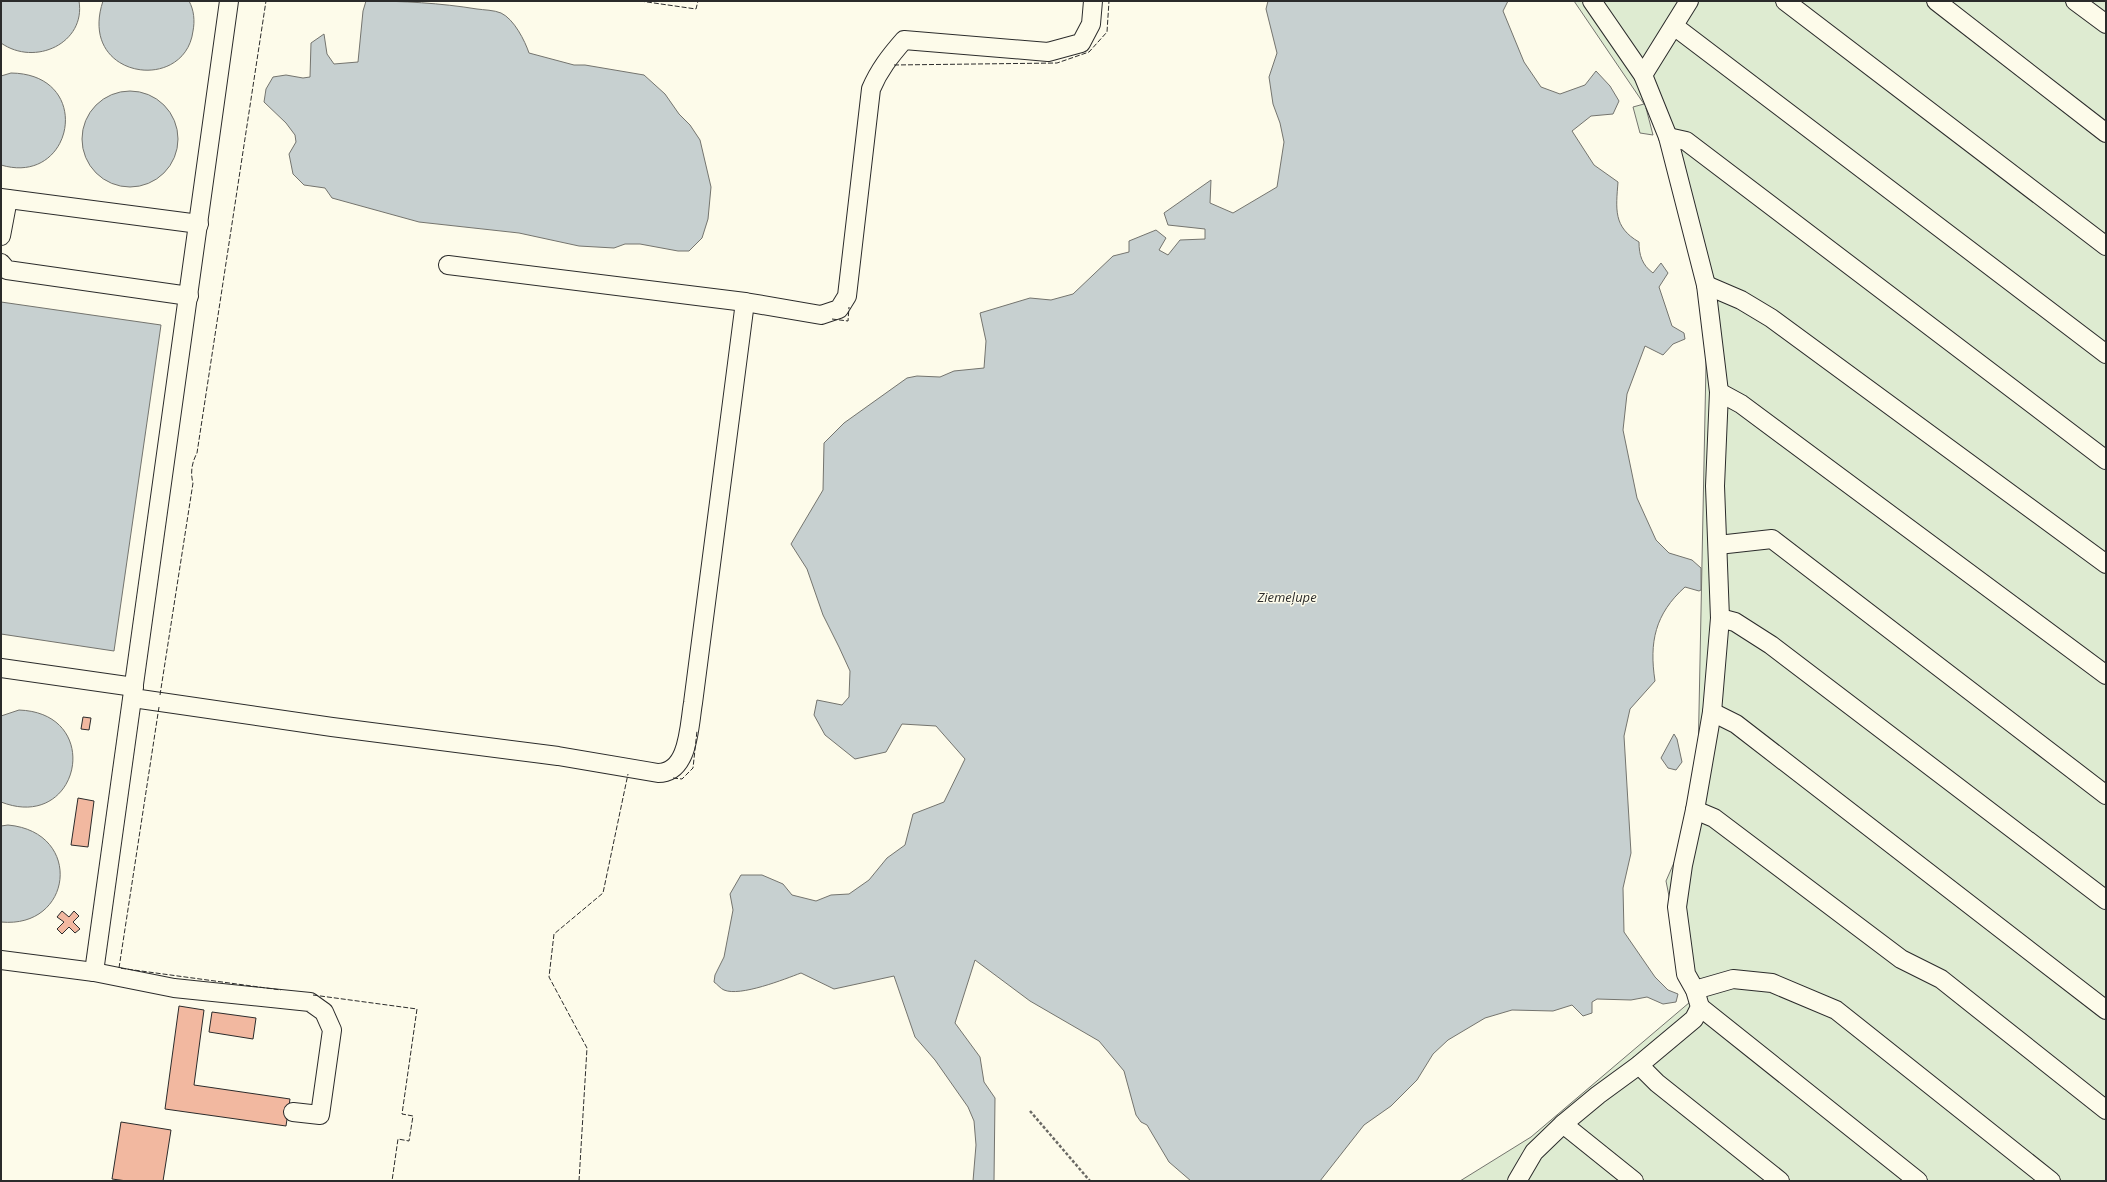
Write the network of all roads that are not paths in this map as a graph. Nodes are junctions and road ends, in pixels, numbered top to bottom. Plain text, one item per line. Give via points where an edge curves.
1 (229, 1) edge
2 (1093, 1) edge
3 (1592, 1) edge
4 (1689, 1) edge
5 (1785, 1) edge
6 (1936, 1) edge
7 (2075, 1) edge
8 (2106, 24) edge
9 (1674, 26) junction
10 (1643, 76) junction
11 (2106, 133) edge
12 (1668, 138) junction
13 (4, 198) edge
14 (199, 224) junction
15 (1, 236) edge
16 (2106, 246) edge
17 (1, 262) edge
18 (448, 265) dead end
19 (1706, 285) junction
20 (189, 296) junction
21 (745, 302) junction
22 (2106, 354) edge
23 (1719, 392) junction
24 (2106, 460) edge
25 (1718, 545) junction
26 (2106, 564) edge
27 (1720, 618) junction
28 (1, 668) edge
29 (2106, 675) edge
30 (133, 692) junction
31 (1712, 712) junction
32 (2106, 794) edge
33 (1695, 810) junction
34 (2106, 900) edge
35 (1, 960) edge
36 (94, 972) junction
37 (1698, 998) junction
38 (2106, 1010) edge
39 (1639, 1065) junction
40 (2106, 1110) edge
41 (293, 1112) dead end
42 (1563, 1124) junction
43 (1517, 1181) edge
44 (1634, 1181) edge
45 (1780, 1181) edge
46 (1918, 1181) edge
47 (2051, 1181) edge

1 - 14 lane
2 - 21 lane via 1091,24 1081,43 1048,52 904,40 878,73 871,89 847,296 838,309 821,315
3 - 10 lane
4 - 9 lane
5 - 16 lane
6 - 11 lane
7 - 8 lane
9 - 10 lane
9 - 22 lane
10 - 12 lane
12 - 19 lane
12 - 24 lane via 1686,141
13 - 14 lane
13 - 15 lane
14 - 20 lane
17 - 20 lane via 7,270
18 - 21 lane
19 - 23 lane
19 - 26 lane via 1741,300 1771,318
20 - 30 lane
21 - 30 lane via 693,703 681,758 673,770 658,773 565,757 332,727
23 - 25 lane via 1715,486
23 - 29 lane via 1741,404
25 - 27 lane
25 - 32 lane via 1772,539
27 - 31 lane
27 - 34 lane via 1735,622 1771,645
28 - 30 lane
30 - 36 lane
31 - 33 lane
31 - 38 lane via 1736,724
33 - 37 lane via 1677,907 1686,974
33 - 40 lane via 1714,818 1901,959 1941,979
35 - 36 lane
36 - 41 lane via 174,988 310,1002 324,1012 332,1030 320,1115
37 - 39 lane via 1694,1018
37 - 46 lane
37 - 47 lane via 1733,979 1772,983 1836,1010
39 - 42 lane
39 - 45 lane via 1657,1083
42 - 43 lane via 1534,1152
42 - 44 lane

